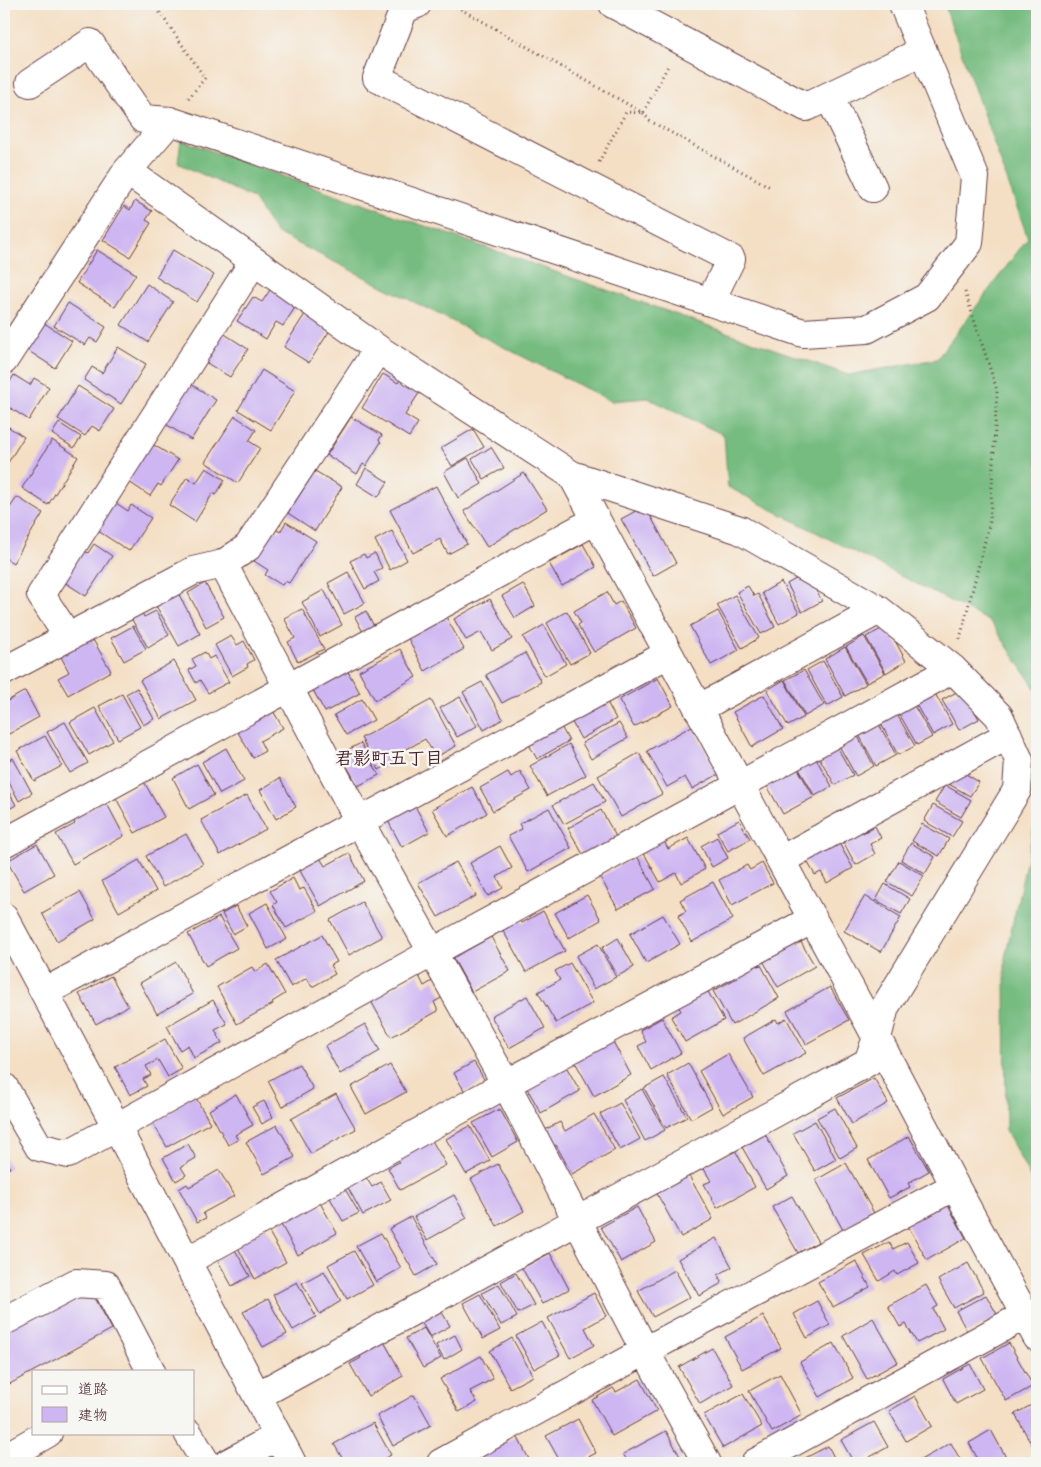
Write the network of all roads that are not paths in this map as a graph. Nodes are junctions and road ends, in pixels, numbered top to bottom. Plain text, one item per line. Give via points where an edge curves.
1 (612, 4) edge
2 (903, 4) edge
3 (407, 5) edge
4 (923, 51) junction
5 (30, 82) dead end
6 (830, 96) junction
7 (170, 121) junction
8 (127, 171) junction
9 (873, 188) dead end
10 (254, 261) junction
11 (710, 302) junction
12 (378, 350) junction
13 (4, 360) edge
14 (572, 475) junction
15 (596, 520) junction
16 (223, 564) junction
17 (879, 610) junction
18 (68, 637) junction
19 (668, 654) junction
20 (953, 668) junction
21 (4, 671) edge
22 (289, 688) junction
23 (698, 708) junction
24 (1008, 735) junction
25 (739, 785) junction
26 (360, 820) junction
27 (4, 843) edge
28 (780, 860) junction
29 (4, 917) edge
30 (813, 919) junction
31 (433, 952) junction
32 (45, 992) junction
33 (877, 1038) junction
34 (506, 1084) junction
35 (6, 1094) edge
36 (116, 1126) junction
37 (955, 1186) junction
38 (577, 1221) junction
39 (187, 1261) junction
40 (4, 1322) edge
41 (1031, 1326) edge
42 (645, 1351) junction
43 (150, 1370) edge
44 (257, 1396) junction
45 (46, 1434) edge
46 (189, 1434) edge
47 (278, 1436) junction
48 (4, 1458) edge
49 (206, 1463) edge
50 (228, 1463) edge
51 (292, 1463) edge
52 (441, 1463) edge
53 (707, 1463) edge
54 (755, 1463) edge

1 - 6 street via 806,107
2 - 4 street
3 - 11 street via 377,78 731,259
4 - 6 street
4 - 11 street via 975,178 969,243 927,297 867,329 803,333
5 - 7 street via 90,42 143,118
6 - 9 street
7 - 8 street
7 - 11 street
8 - 10 street
8 - 13 street
10 - 12 street
10 - 18 street via 41,595
12 - 14 street
12 - 16 street via 248,547
14 - 15 street
14 - 17 street via 740,530
15 - 19 street
15 - 22 street
16 - 18 street via 193,571
16 - 22 street
17 - 20 street
17 - 23 street
18 - 21 street
19 - 23 street
19 - 26 street
20 - 24 street via 999,716
20 - 25 street
22 - 26 street
22 - 27 street
23 - 25 street
24 - 28 street
24 - 33 street via 1019,760 1017,790 885,1007
25 - 28 street
25 - 31 street
26 - 31 street
26 - 32 street
28 - 30 street
29 - 32 street
30 - 33 street
30 - 34 street
31 - 34 street
31 - 36 street
32 - 36 street
33 - 37 street
33 - 38 street via 868,1062
34 - 38 street
34 - 39 street
35 - 36 street via 39,1147 68,1154
36 - 39 street
37 - 41 street
37 - 42 street
38 - 42 street
38 - 44 street
39 - 44 street
40 - 43 street via 76,1283 106,1285
41 - 54 street
42 - 52 street
42 - 53 street
44 - 47 street
45 - 48 street
46 - 49 street
47 - 50 street
47 - 51 street

